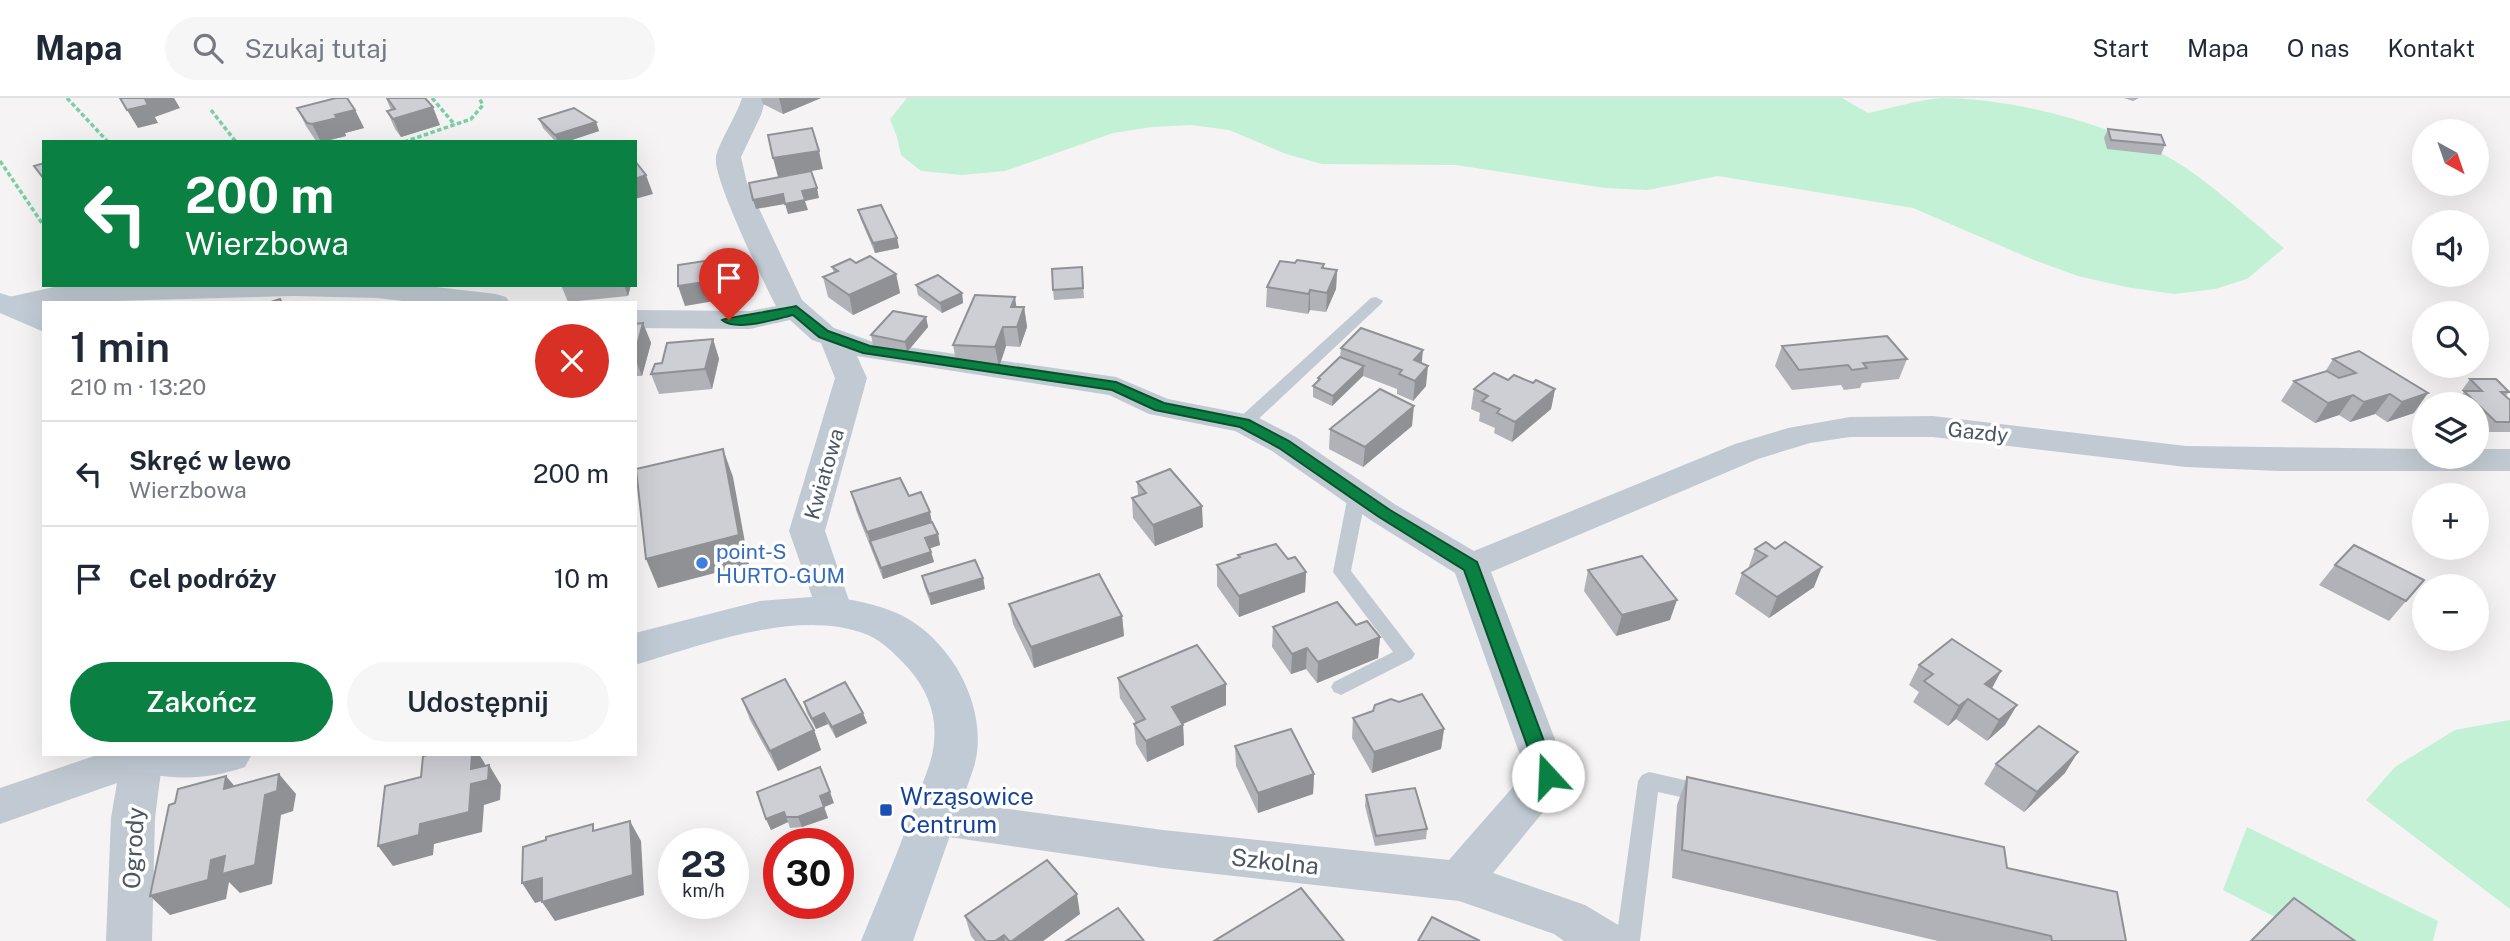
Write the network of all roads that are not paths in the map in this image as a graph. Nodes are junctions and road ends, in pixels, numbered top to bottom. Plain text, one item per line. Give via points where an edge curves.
1 (754, 98) edge
2 (294, 287) edge
3 (294, 287) edge
4 (479, 301) edge
5 (1376, 301) dead end
6 (5, 304) edge
7 (796, 310) junction
8 (637, 319) edge
9 (42, 320) edge
10 (833, 337) junction
11 (1244, 423) junction
12 (2510, 460) edge
13 (1357, 495) junction
14 (1471, 566) junction
15 (834, 611) junction
16 (637, 648) edge
17 (1341, 687) dead end
18 (138, 756) edge
19 (141, 756) edge
20 (154, 756) edge
21 (215, 756) edge
22 (1730, 799) edge
23 (0, 806) edge
24 (935, 817) junction
25 (1459, 881) junction
26 (129, 941) edge
27 (887, 941) edge
28 (1604, 941) edge
29 (1628, 941) edge

1 - 7 street via 727,157 734,183 789,304
2 - 4 street via 377,289
3 - 6 street via 60,294
5 - 11 lane
6 - 9 street
7 - 8 street via 750,320
7 - 10 street
10 - 11 street via 868,350 934,362 1116,387 1160,407
10 - 15 street, Kwiatowa via 851,378 807,531
11 - 13 street via 1284,444
12 - 14 street, Gazdy via 2261,461 2141,453 1939,428 1812,432 1760,446
13 - 14 street
13 - 17 lane via 1342,572 1405,654
14 - 25 street via 1548,776
15 - 16 street via 775,614
15 - 24 street via 895,631 930,666 948,694 957,719 957,744
18 - 23 street
19 - 26 street, Ogrody via 133,818
20 - 21 street
22 - 29 lane via 1648,781
24 - 25 street, Szkolna via 1163,849
24 - 27 street
25 - 28 street, Szkolna via 1569,919

